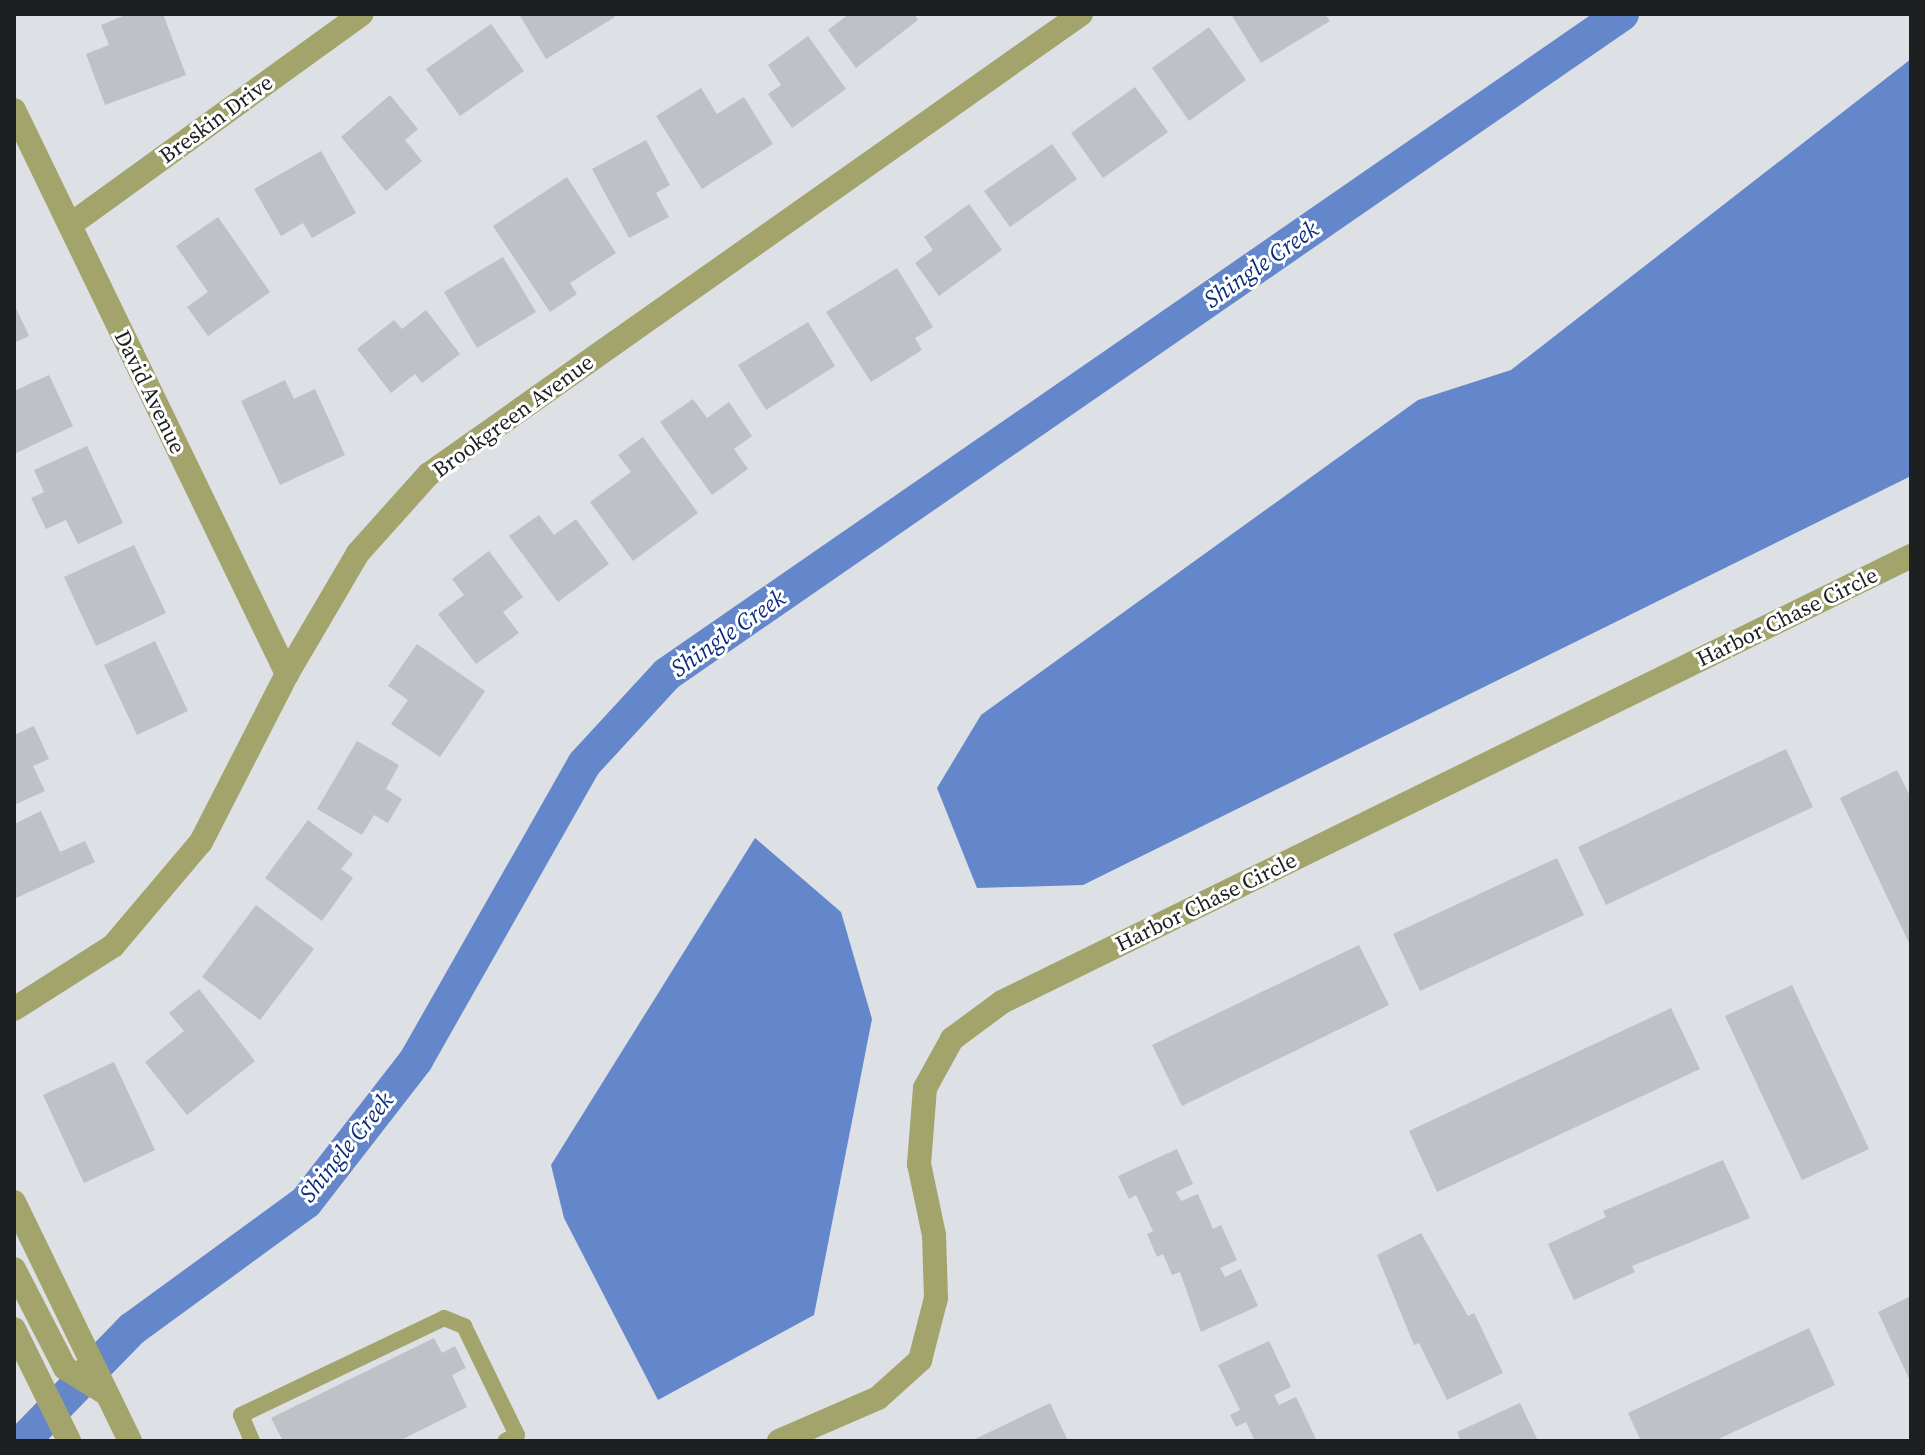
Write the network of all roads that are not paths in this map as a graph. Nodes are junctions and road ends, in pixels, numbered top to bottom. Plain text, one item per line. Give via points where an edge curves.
1 (362, 14) edge
2 (1081, 14) edge
3 (14, 110) edge
4 (70, 225) junction
5 (1911, 556) edge
6 (287, 674) junction
7 (14, 1009) edge
8 (14, 1202) edge
9 (14, 1269) edge
10 (14, 1329) edge
11 (107, 1394) junction
12 (69, 1441) edge
13 (130, 1441) edge
14 (252, 1441) edge
15 (505, 1441) edge
16 (779, 1441) edge

1 - 4 street, Breskin Drive
2 - 6 street, Brookgreen Avenue via 429,474 358,553
3 - 4 street, David Avenue
4 - 6 street, David Avenue
5 - 16 street, Harbor Chase Circle via 1002,1002 952,1039 925,1088 919,1164 934,1235 936,1298 920,1360 878,1398
6 - 7 street, Brookgreen Avenue via 201,842 113,946
8 - 11 street
9 - 11 street via 65,1368
10 - 12 street
11 - 13 street
14 - 15 lane via 241,1415 444,1318 464,1326 517,1435

